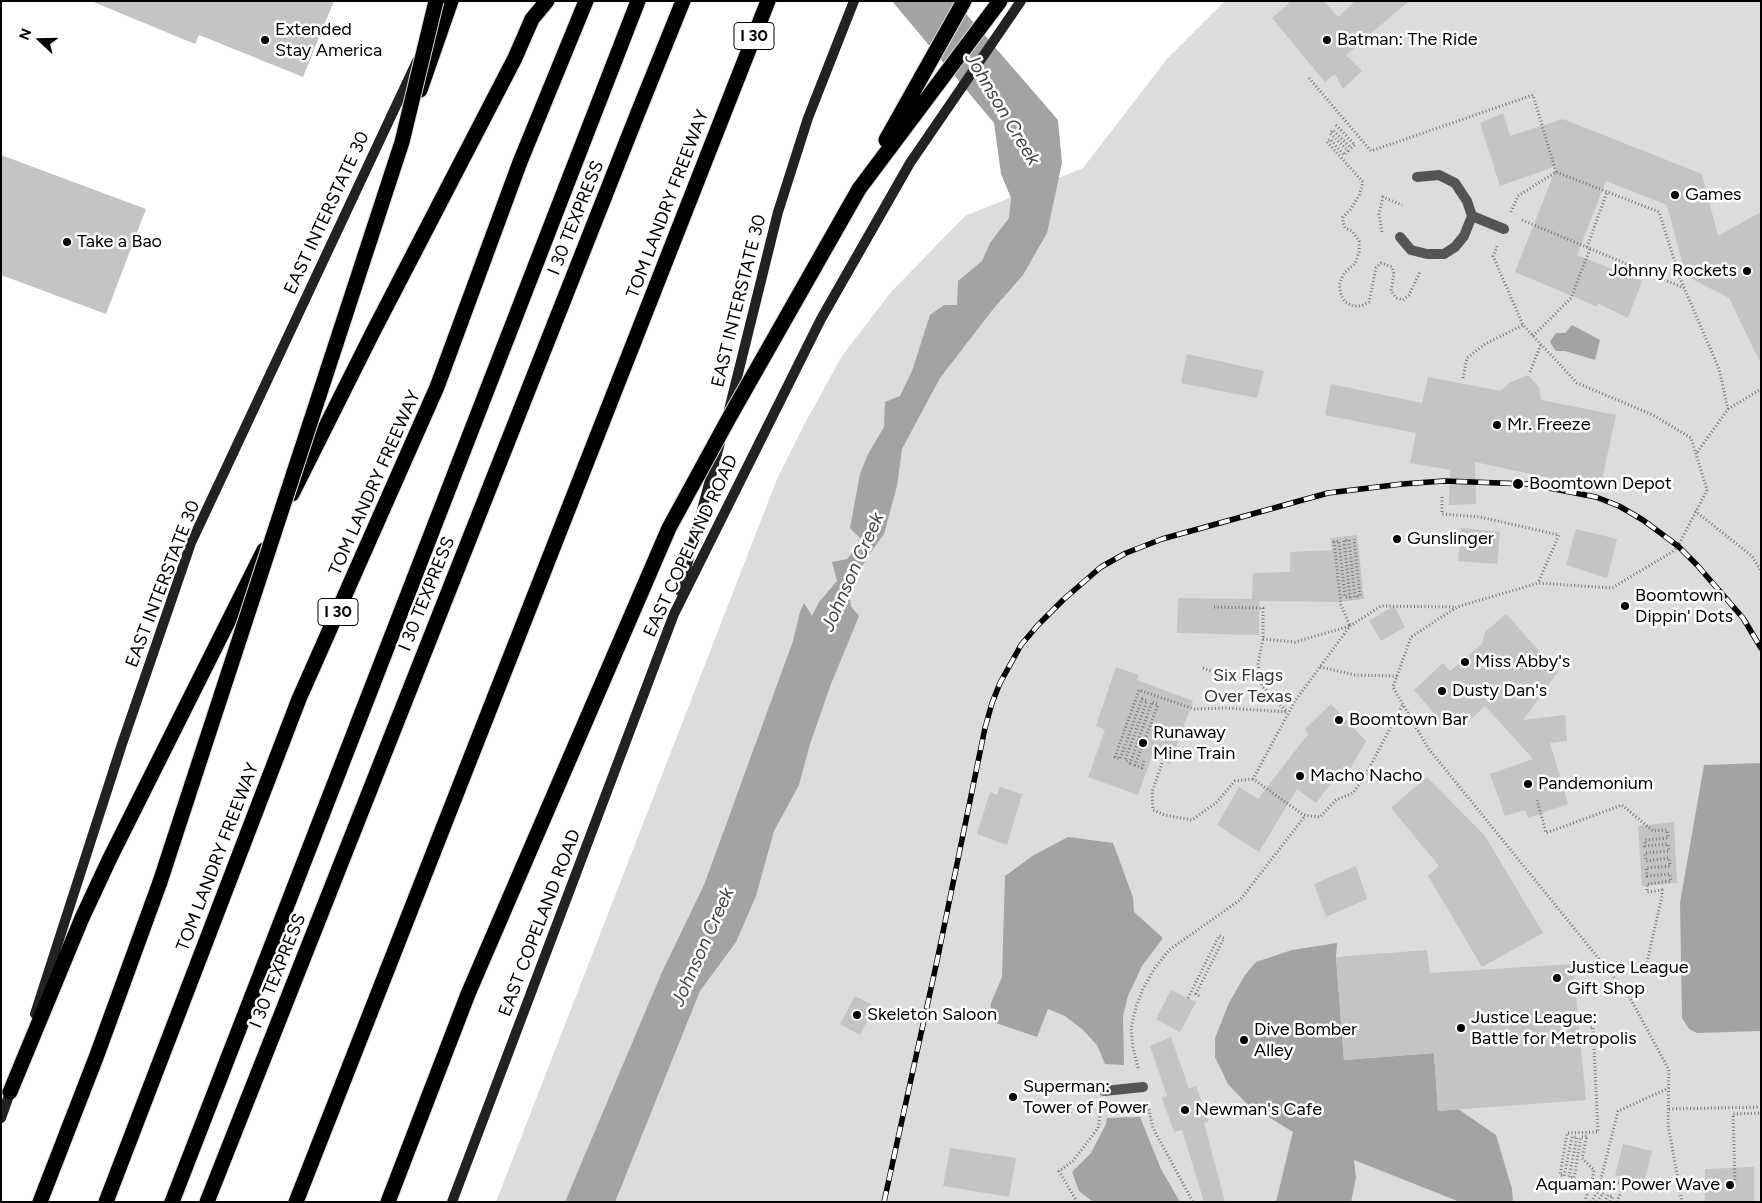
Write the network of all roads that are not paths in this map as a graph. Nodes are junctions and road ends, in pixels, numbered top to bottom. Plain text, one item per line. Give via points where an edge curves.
1 (436, 1) edge
2 (444, 1) edge
3 (451, 1) edge
4 (547, 1) edge
5 (586, 1) edge
6 (638, 1) edge
7 (683, 1) edge
8 (768, 1) edge
9 (854, 1) edge
10 (964, 1) edge
11 (1000, 1) edge
12 (1021, 1) edge
13 (402, 142) junction
14 (1417, 177) dead end
15 (859, 189) junction
16 (1472, 216) junction
17 (1504, 229) road end
18 (1400, 237) dead end
19 (674, 614) junction
20 (1143, 1087) road end
21 (1104, 1091) road end
22 (10, 1092) junction
23 (1, 1118) edge
24 (40, 1202) edge
25 (106, 1202) edge
26 (172, 1202) edge
27 (207, 1202) edge
28 (296, 1202) edge
29 (388, 1202) edge
30 (452, 1202) edge

1 - 13 highway, bridge
2 - 22 main road, EAST INTERSTATE 30 via 191,543 122,744
3 - 13 highway, bridge
4 - 22 highway via 532,19 126,826 82,918
5 - 25 highway, TOM LANDRY FREEWAY / I 30 via 520,162 437,387 299,699
6 - 26 highway, I 30 TEXPRESS
7 - 27 highway, I 30 TEXPRESS
8 - 28 highway, TOM LANDRY FREEWAY / I 30
9 - 19 main road, EAST INTERSTATE 30 via 808,118 778,212
10 - 15 highway
11 - 15 highway
12 - 19 main road, EAST COPELAND ROAD via 910,164 821,319
13 - 24 highway, bridge via 160,882
14 - 16 street via 1439,175 1454,183 1467,201
15 - 29 highway, bridge via 669,528 468,994
16 - 17 street
16 - 18 street via 1464,236 1444,254 1411,250
19 - 30 main road, EAST COPELAND ROAD
20 - 21 street
22 - 23 main road, EAST INTERSTATE 30

